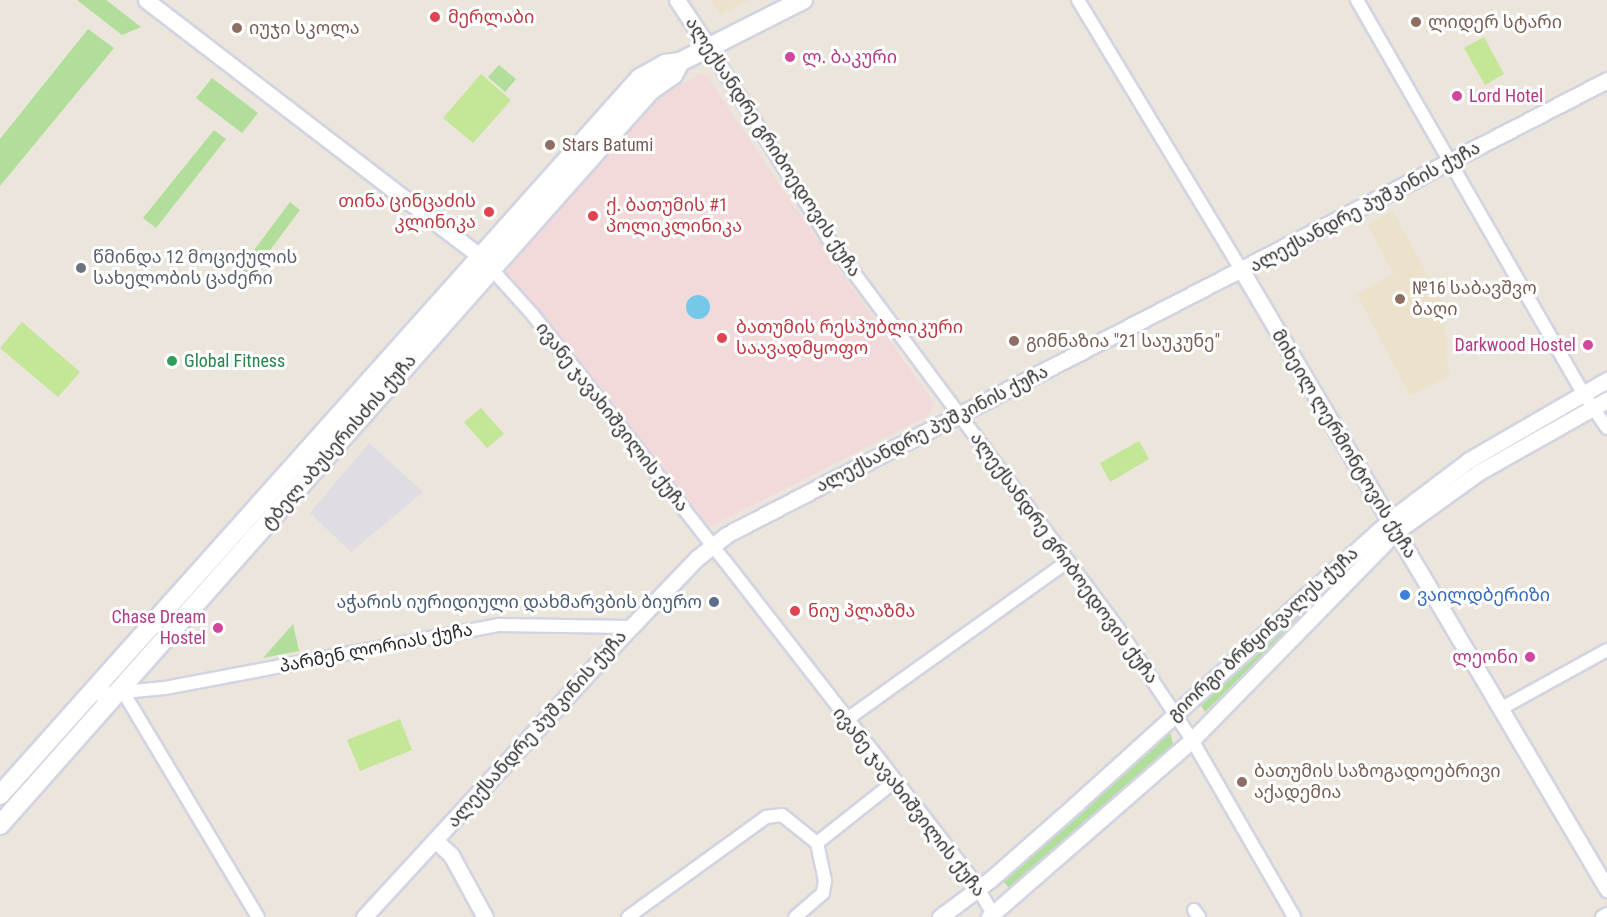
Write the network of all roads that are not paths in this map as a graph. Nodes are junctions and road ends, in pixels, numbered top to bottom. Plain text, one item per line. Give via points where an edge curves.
1 (677, 0) edge
2 (803, 0) edge
3 (1078, 0) edge
4 (1357, 0) edge
5 (155, 2) edge
6 (708, 48) junction
7 (680, 63) junction
8 (1607, 80) edge
9 (1451, 162) junction
10 (478, 255) junction
11 (492, 269) junction
12 (1242, 271) junction
13 (1607, 380) edge
14 (1582, 393) junction
15 (1601, 404) edge
16 (960, 413) junction
17 (1607, 428) edge
18 (1393, 526) junction
19 (712, 545) junction
20 (1068, 561) junction
21 (631, 627) junction
22 (1607, 650) edge
23 (122, 690) junction
24 (92, 695) junction
25 (1500, 709) junction
26 (1174, 713) junction
27 (846, 720) junction
28 (1192, 740) junction
29 (894, 782) junction
30 (0, 795) edge
31 (0, 825) edge
32 (436, 841) junction
33 (817, 843) junction
34 (978, 889) junction
35 (1607, 889) edge
36 (1607, 914) edge
37 (993, 916) edge
38 (258, 917) edge
39 (364, 917) edge
40 (485, 917) edge
41 (628, 917) edge
42 (795, 917) edge
43 (940, 917) edge
44 (1294, 917) edge
45 (1602, 917) edge

1 - 6 street, ალექსანდრე გრიბოედოვის ქუჩა
2 - 6 main road, ტბელ აბუსერისძის ქუჩა
3 - 12 street, მიხეილ ლერმონტოვის ქუჩა
4 - 9 street
5 - 10 street, ივანე ჯავახიშვილის ქუჩა
6 - 7 main road, ტბელ აბუსერისძის ქუჩა
6 - 16 street, ალექსანდრე გრიბოედოვის ქუჩა via 828,238
7 - 10 main road, ტბელ აბუსერისძის ქუჩა via 665,64 640,78
7 - 11 main road, ტბელ აბუსერისძის ქუჩა via 674,75 651,91
8 - 9 street, ალექსანდრე პუშკინის ქუჩა
9 - 12 street, ალექსანდრე პუშკინის ქუჩა
9 - 14 street
10 - 11 street, ივანე ჯავახიშვილის ქუჩა
10 - 24 main road, ტბელ აბუსერისძის ქუჩა
11 - 19 street, ივანე ჯავახიშვილის ქუჩა via 533,315
11 - 23 main road, ტბელ აბუსერისძის ქუჩა
12 - 16 street, ალექსანდრე პუშკინის ქუჩა
12 - 18 street, მიხეილ ლერმონტოვის ქუჩა
13 - 14 street, გიორგი ბრწყინვალეს ქუჩა
14 - 15 street
14 - 18 street, გიორგი ბრწყინვალეს ქუჩა via 1469,459
15 - 17 street
15 - 18 street, გიორგი ბრწყინვალეს ქუჩა via 1479,472
16 - 19 street, ალექსანდრე პუშკინის ქუჩა via 759,516
16 - 20 street, ალექსანდრე გრიბოედოვის ქუჩა
18 - 25 street, მიხეილ ლერმონტოვის ქუჩა
18 - 26 street, გიორგი ბრწყინვალეს ქუჩა
18 - 28 street, გიორგი ბრწყინვალეს ქუჩა
19 - 21 street, ალექსანდრე პუშკინის ქუჩა
19 - 27 street, ივანე ჯავახიშვილის ქუჩა
20 - 26 street, ალექსანდრე გრიბოედოვის ქუჩა
20 - 27 street
21 - 23 street, პარმენ ლორიას ქუჩა via 499,625 165,688
21 - 32 street, ალექსანდრე პუშკინის ქუჩა
22 - 25 street
23 - 24 street, პარმენ ლორიას ქუჩა
23 - 31 main road, ტბელ აბუსერისძის ქუჩა
23 - 38 street
24 - 30 main road, ტბელ აბუსერისძის ქუჩა
25 - 35 street, მიხეილ ლერმონტოვის ქუჩა
26 - 28 street, ალექსანდრე გრიბოედოვის ქუჩა
26 - 34 street, გიორგი ბრწყინვალეს ქუჩა
27 - 29 street, ივანე ჯავახიშვილის ქუჩა
28 - 37 street, გიორგი ბრწყინვალეს ქუჩა
28 - 44 street, ალექსანდრე გრიბოედოვის ქუჩა
29 - 33 street
29 - 34 street, ივანე ჯავახიშვილის ქუჩა
32 - 39 street, ალექსანდრე პუშკინის ქუჩა
32 - 40 street via 451,855
33 - 41 street via 782,815 766,817
33 - 42 street via 825,880 823,894
34 - 37 street, ივანე ჯავახიშვილის ქუჩა
34 - 43 street, გიორგი ბრწყინვალეს ქუჩა
36 - 45 street

